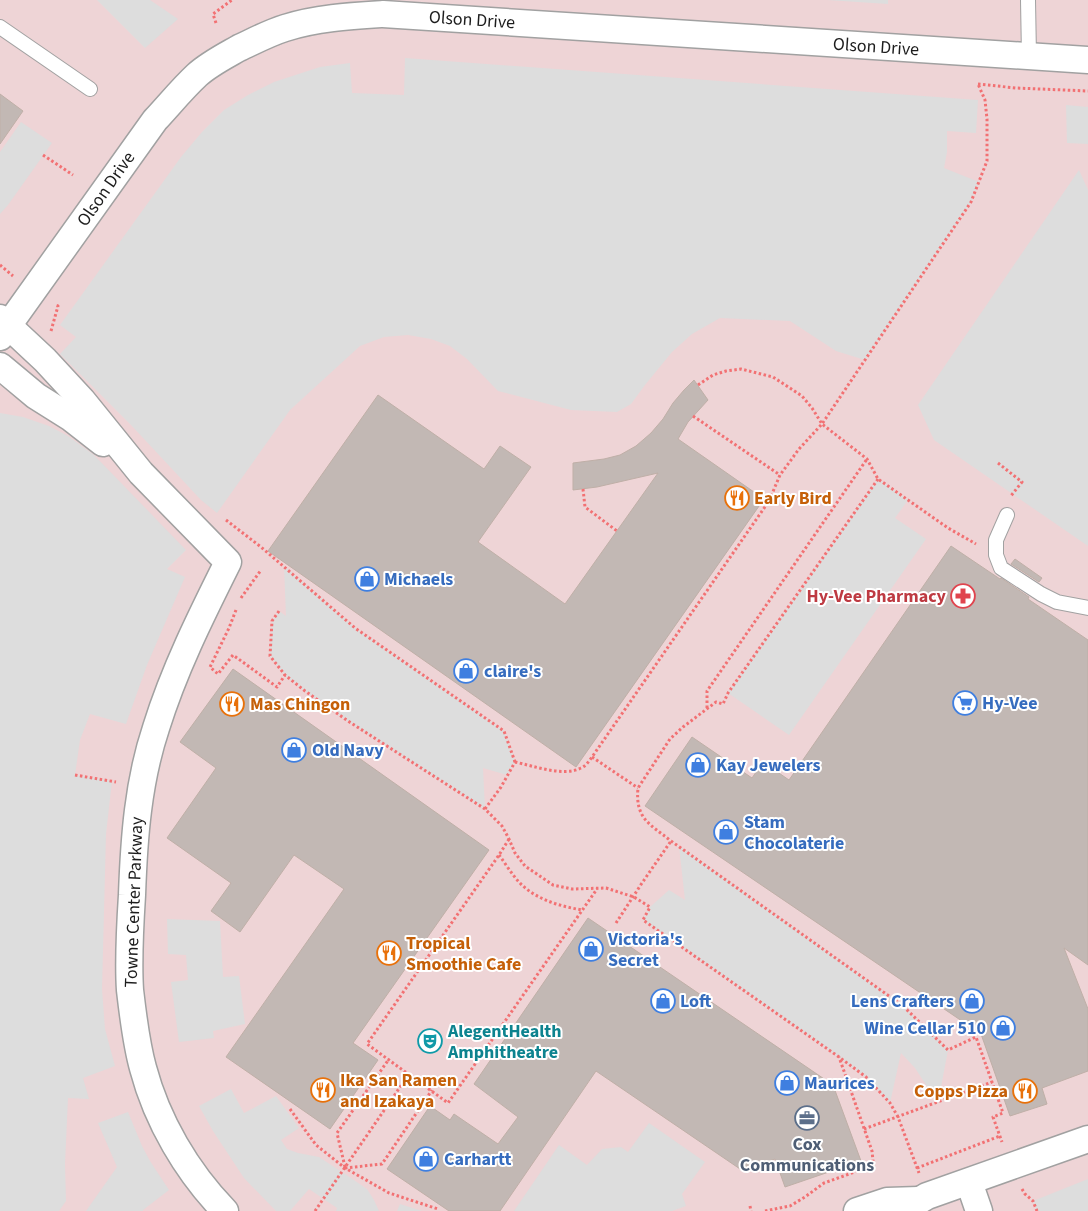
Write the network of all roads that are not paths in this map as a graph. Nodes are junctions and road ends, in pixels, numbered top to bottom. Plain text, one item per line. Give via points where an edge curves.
1 (1028, 0) edge
2 (0, 27) edge
3 (1029, 56) junction
4 (1088, 60) edge
5 (90, 89) dead end
6 (3, 327) edge
7 (0, 366) edge
8 (141, 473) junction
9 (1007, 515) dead end
10 (1088, 608) edge
11 (1088, 1139) edge
12 (968, 1182) junction
13 (910, 1205) edge
14 (225, 1211) edge
15 (857, 1211) edge
16 (979, 1211) edge

1 - 3 lane
2 - 5 lane
3 - 4 street, Olson Drive
3 - 6 street, Olson Drive via 383,14 349,16 285,28 224,56 198,74 171,102
6 - 8 street, Towne Center Parkway via 45,360
7 - 8 street, Towne Center Parkway
8 - 14 street, Towne Center Parkway via 228,562 178,666 146,764 133,847 130,962 137,1041 154,1098 164,1123 190,1167
9 - 10 lane via 996,540 996,556 1002,568 1057,602
11 - 12 street
12 - 13 street
12 - 16 street
13 - 15 street via 887,1201

